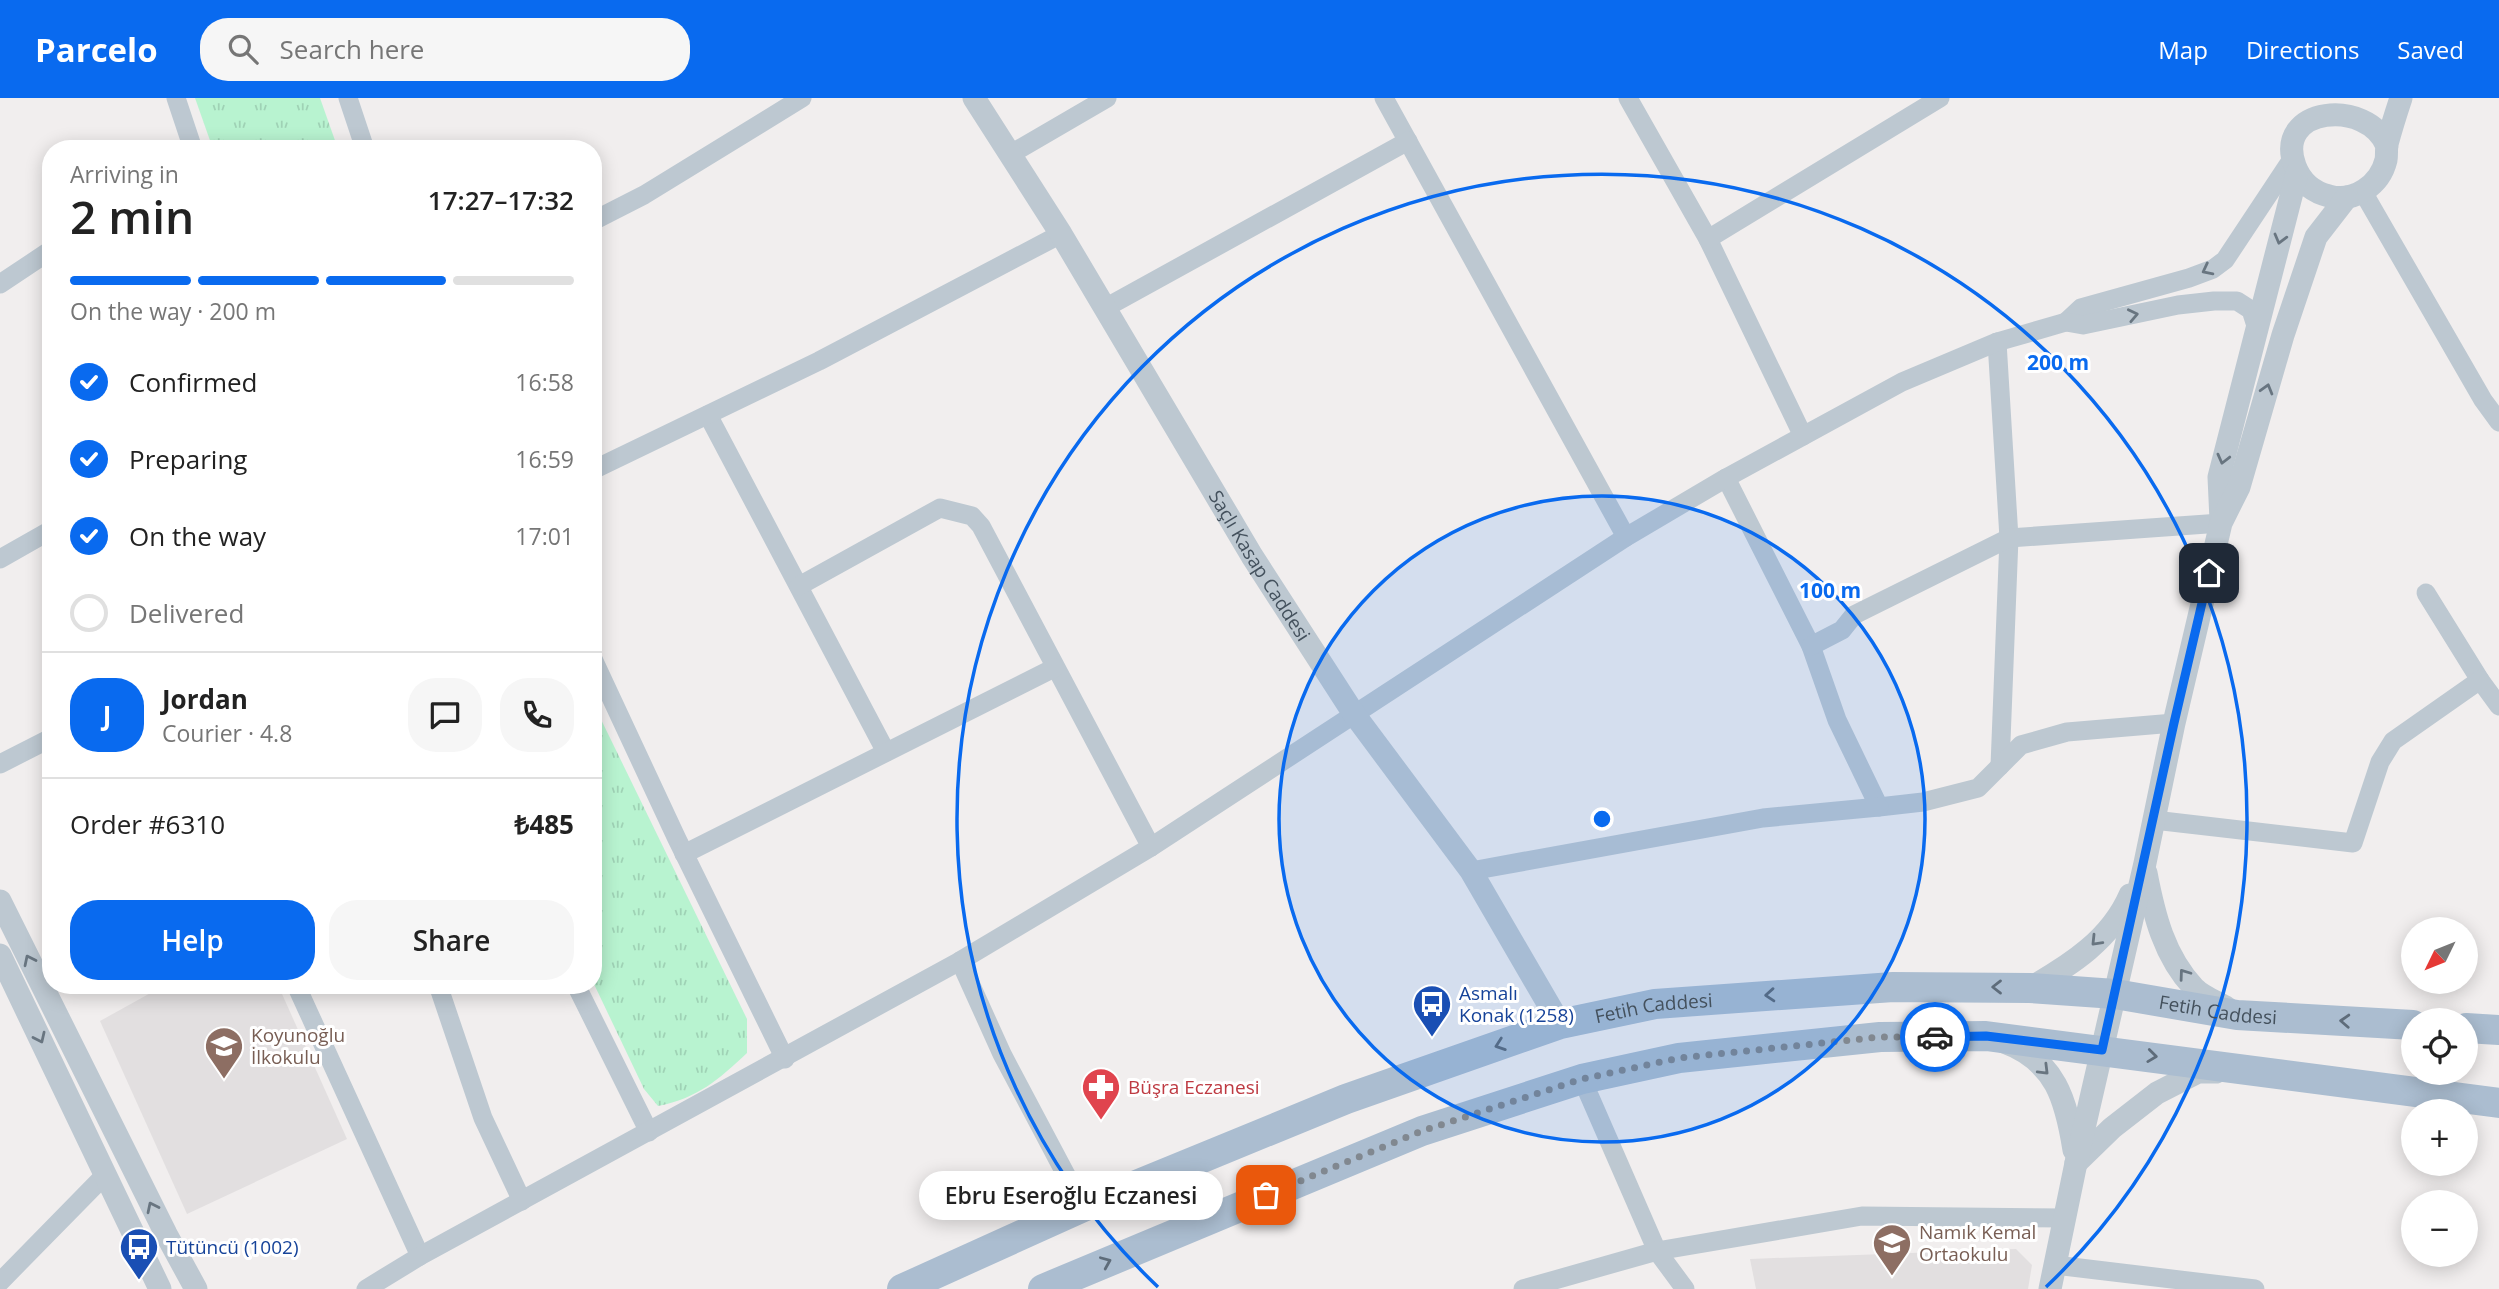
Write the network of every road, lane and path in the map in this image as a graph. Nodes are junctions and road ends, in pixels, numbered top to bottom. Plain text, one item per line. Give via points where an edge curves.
1 (176, 98) edge
2 (802, 98) edge
3 (974, 98) edge
4 (1107, 98) edge
5 (1384, 98) edge
6 (1628, 98) edge
7 (1940, 98) edge
8 (2297, 98) edge
9 (2401, 98) edge
10 (350, 99) edge
11 (2349, 101) edge
12 (2295, 132) junction
13 (190, 140) edge
14 (362, 140) edge
15 (1408, 141) junction
16 (2387, 146) junction
17 (1009, 155) junction
18 (2295, 166) junction
19 (2355, 194) junction
20 (602, 216) edge
21 (1061, 234) junction
22 (1708, 239) junction
23 (42, 256) edge
24 (0, 284) edge
25 (1105, 308) junction
26 (2066, 323) junction
27 (2256, 326) junction
28 (1997, 342) junction
29 (2491, 397) edge
30 (708, 415) junction
31 (2499, 422) edge
32 (1803, 436) junction
33 (602, 466) edge
34 (1726, 478) junction
35 (2221, 523) junction
36 (42, 535) edge
37 (1626, 537) junction
38 (2009, 538) junction
39 (0, 559) edge
40 (799, 586) junction
41 (2426, 593) dead end
42 (1811, 646) junction
43 (1054, 668) junction
44 (602, 678) edge
45 (2480, 680) junction
46 (2499, 706) edge
47 (1354, 715) junction
48 (2174, 723) junction
49 (42, 743) edge
50 (886, 752) junction
51 (0, 764) edge
52 (2000, 766) junction
53 (1879, 807) junction
54 (2154, 820) junction
55 (1150, 847) junction
56 (684, 854) junction
57 (2145, 863) junction
58 (1471, 871) junction
59 (0, 901) edge
60 (0, 954) edge
61 (960, 961) junction
62 (42, 985) edge
63 (2031, 988) junction
64 (2115, 993) junction
65 (46, 994) edge
66 (300, 994) edge
67 (441, 994) edge
68 (580, 994) edge
69 (2237, 1014) junction
70 (1560, 1024) junction
71 (2401, 1024) edge
72 (2478, 1029) edge
73 (2499, 1030) edge
74 (1986, 1036) junction
75 (2102, 1050) junction
76 (785, 1059) junction
77 (2268, 1072) junction
78 (1582, 1079) junction
79 (2499, 1103) edge
80 (649, 1132) junction
81 (2076, 1163) junction
82 (105, 1175) junction
83 (522, 1201) junction
84 (1083, 1206) junction
85 (2064, 1218) junction
86 (1657, 1251) junction
87 (420, 1256) junction
88 (2054, 1265) junction
89 (0, 1282) edge
90 (160, 1289) edge
91 (196, 1289) edge
92 (366, 1289) edge
93 (902, 1289) edge
94 (1043, 1289) edge
95 (1524, 1289) edge
96 (1685, 1289) edge
97 (2050, 1289) edge
98 (2255, 1289) edge

1 - 13 street
2 - 20 street
3 - 17 street, Saçlı Kasap Caddesi
4 - 17 street
5 - 15 street
6 - 22 street
7 - 22 street
8 - 12 street
9 - 16 street
10 - 14 street
11 - 12 street via 2314,110
11 - 16 street via 2377,121
12 - 18 street
15 - 25 street
15 - 37 street
16 - 19 street via 2381,172
17 - 21 street, Saçlı Kasap Caddesi
18 - 19 street via 2306,185 2318,193 2333,197
18 -> 26 street via 2225,260 2213,269 2081,308
18 -> 27 street
19 - 29 street
35 -> 19 street via 2239,487 2316,237
21 - 25 street, Saçlı Kasap Caddesi
21 - 30 street
22 - 32 street
23 - 24 street
25 - 47 street, Saçlı Kasap Caddesi via 1252,556
26 -> 27 street via 2083,325 2178,306 2236,301 2251,310
26 - 28 street
27 -> 35 street via 2219,477
28 - 32 street via 1902,382
28 - 38 street
29 - 31 street
30 - 33 street
30 - 40 street
32 - 34 street
34 - 37 street
34 - 42 street
35 - 38 street
35 - 48 street
36 - 39 street
37 - 47 street
38 - 42 street via 1854,615 1842,630
38 - 52 street
40 - 43 street via 940,508 972,516
40 - 50 street
41 - 45 street
42 - 53 street via 1837,720
43 - 50 street
43 - 55 street
44 - 56 street
45 - 46 street
45 - 54 street via 2393,741 2380,762 2353,843
47 - 55 street
47 - 58 street, Saçlı Kasap Caddesi
48 - 52 street via 2067,732 2021,745
48 - 54 street
49 - 51 street
50 - 56 street
52 - 53 street via 1978,788
53 - 58 street via 1763,818
54 - 57 street
55 - 61 street
56 - 76 street
57 -> 63 street via 2124,909 2095,944
57 - 64 street
69 -> 57 street via 2196,990 2168,953 2153,909
58 - 70 street, Saçlı Kasap Caddesi
62 -> 59 street
60 -> 82 street
61 - 76 street
61 - 84 street via 1002,1054
63 - 64 main road, Fetih Caddesi
63 -> 70 main road, Fetih Caddesi via 1893,987 1668,1003
64 - 69 main road, Fetih Caddesi
64 - 75 street
91 -> 65 street
66 - 87 street
67 - 83 street via 483,1118
68 - 80 street
71 -> 69 main road, Fetih Caddesi
70 -> 84 main road, Fetih Caddesi via 1346,1099
72 - 73 main road
74 - 75 main road
74 - 78 main road via 1880,1037 1679,1058
74 -> 81 street via 2022,1049 2052,1076 2068,1111
75 -> 77 main road
75 - 81 street
76 - 80 street
77 - 79 main road
77 - 81 street via 2199,1072 2157,1093
78 - 86 street
94 -> 78 main road via 1422,1131
80 - 83 street
81 - 85 street
82 - 89 street
82 - 90 street
83 - 87 street
84 - 93 main road, Fetih Caddesi
85 - 86 street via 1862,1216
85 - 88 street
86 - 95 street
86 - 96 street
87 - 92 street
88 - 97 street
88 - 98 street

